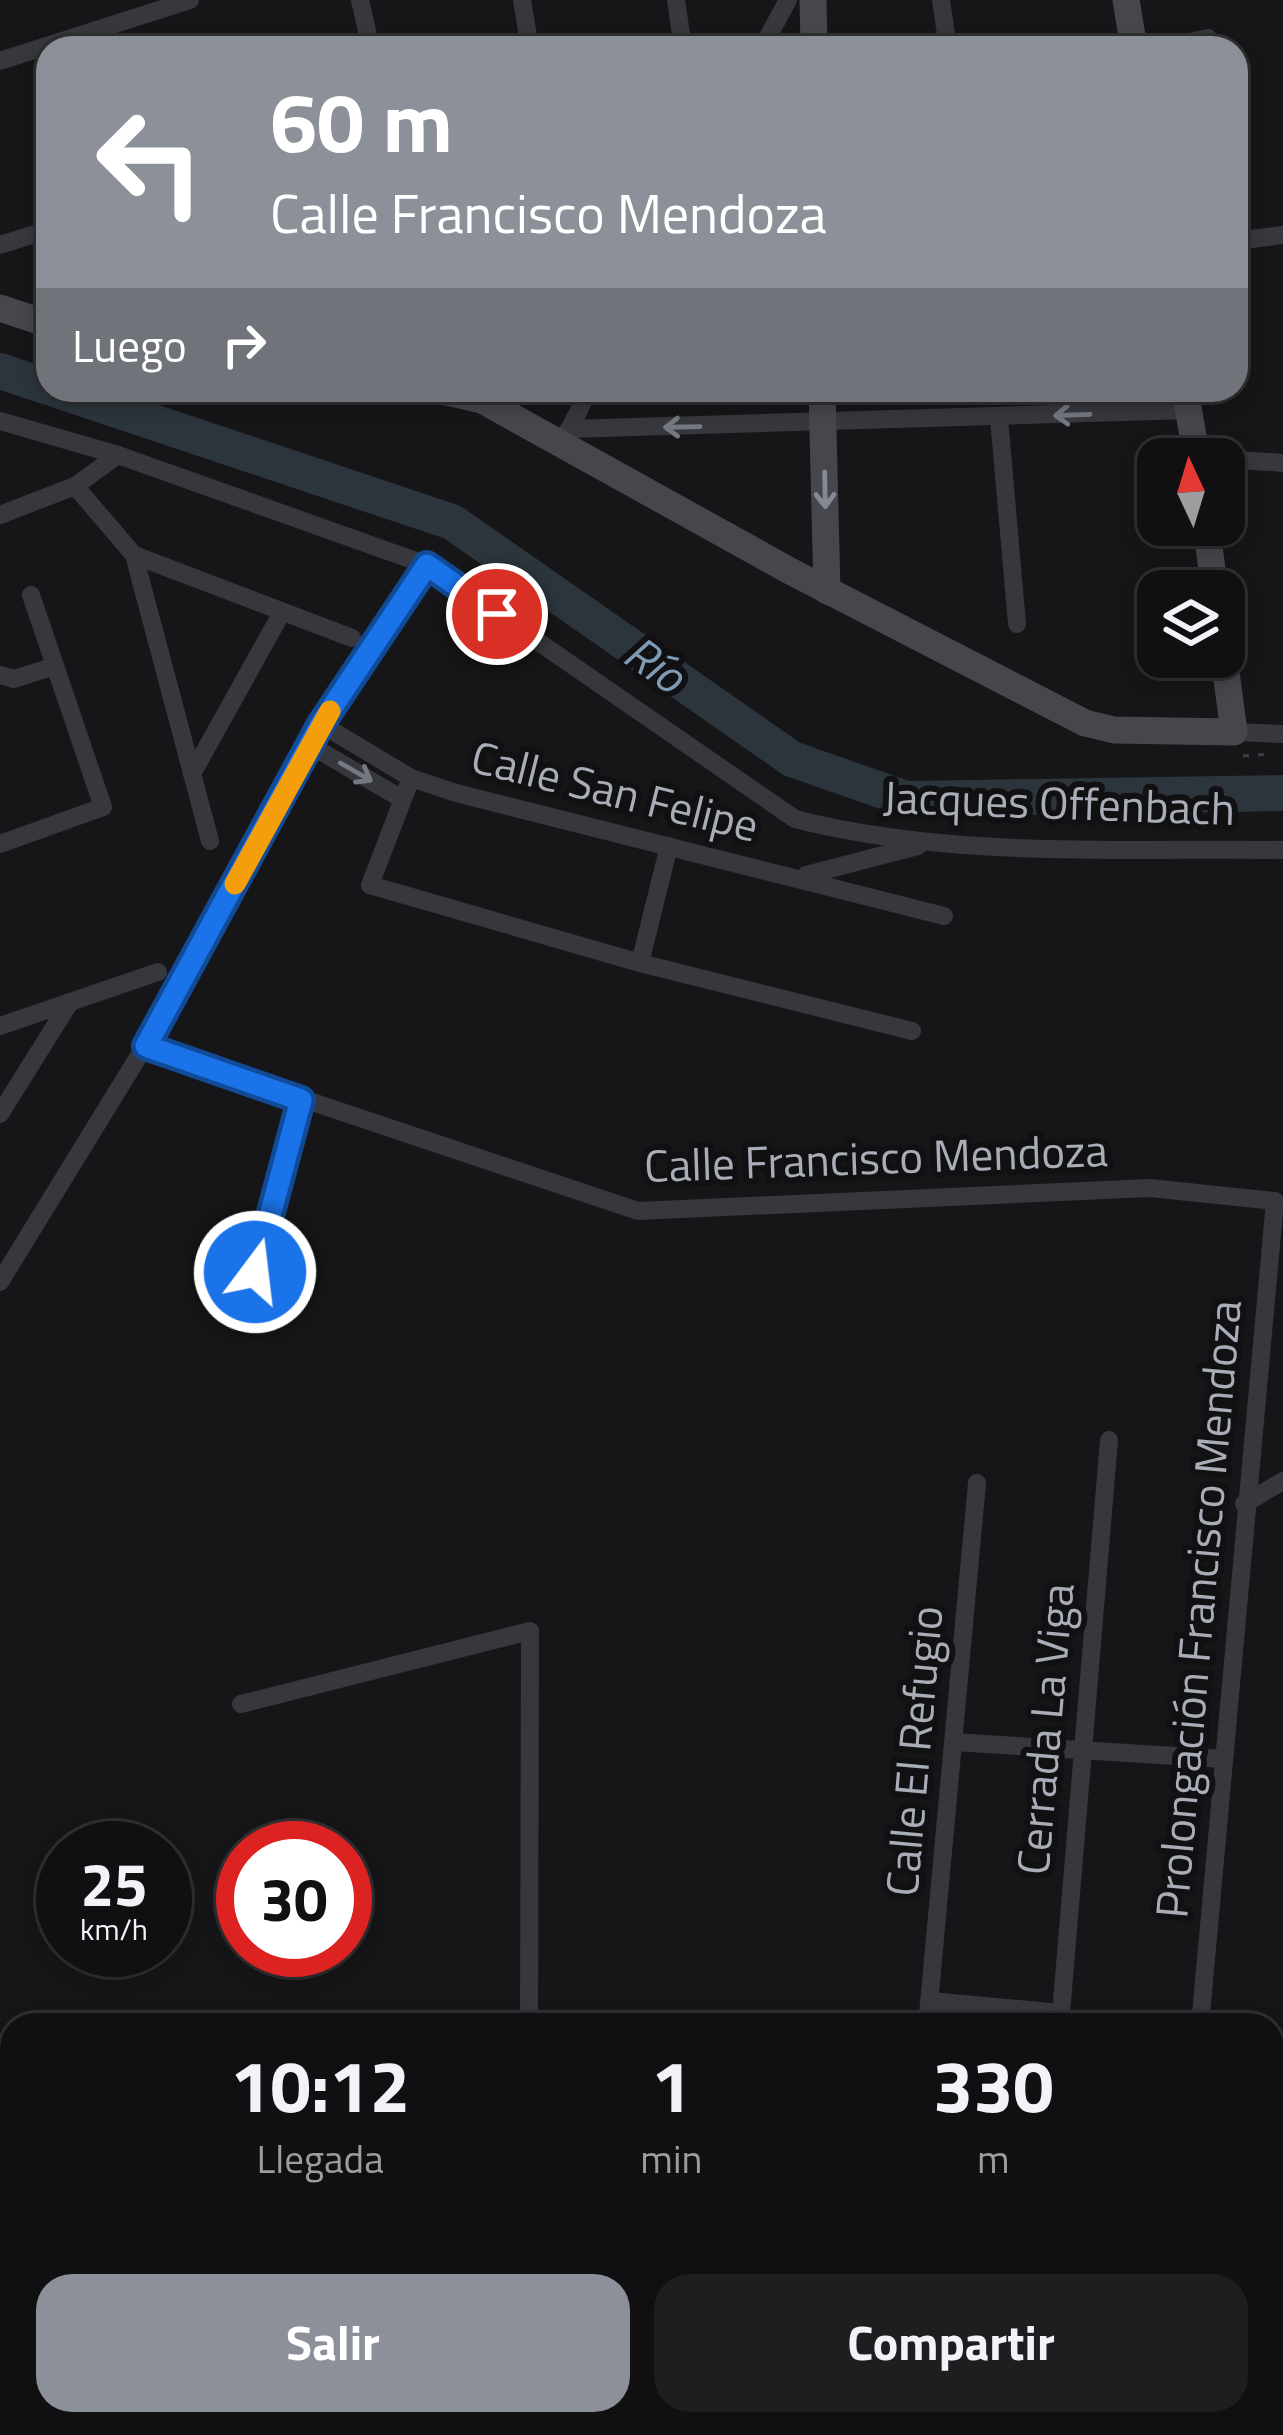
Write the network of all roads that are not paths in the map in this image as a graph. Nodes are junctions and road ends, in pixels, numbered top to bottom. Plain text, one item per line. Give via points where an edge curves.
1 (190, 0) edge
2 (360, 0) edge
3 (522, 0) edge
4 (676, 0) edge
5 (788, 0) edge
6 (813, 0) edge
7 (940, 0) edge
8 (1126, 0) edge
9 (78, 36) edge
10 (368, 36) edge
11 (528, 36) edge
12 (681, 36) edge
13 (768, 36) edge
14 (814, 36) edge
15 (946, 36) edge
16 (1131, 36) edge
17 (36, 49) edge
18 (0, 61) edge
19 (36, 234) edge
20 (1283, 235) edge
21 (1248, 239) edge
22 (0, 245) edge
23 (0, 308) edge
24 (36, 319) edge
25 (486, 402) edge
26 (582, 402) edge
27 (823, 402) edge
28 (1166, 402) edge
29 (1187, 402) edge
30 (999, 418) junction
31 (0, 422) edge
32 (824, 424) junction
33 (565, 437) junction
34 (1194, 438) edge
35 (118, 455) junction
36 (1245, 461) edge
37 (1283, 463) edge
38 (75, 486) junction
39 (0, 515) edge
40 (134, 555) junction
41 (427, 565) junction
42 (826, 591) junction
43 (31, 595) dead end
44 (281, 614) junction
45 (1017, 624) dead end
46 (352, 638) dead end
47 (55, 666) junction
48 (0, 675) edge
49 (1227, 678) edge
50 (321, 724) junction
51 (1234, 732) junction
52 (1283, 734) edge
53 (310, 745) junction
54 (192, 774) junction
55 (411, 778) junction
56 (402, 799) junction
57 (210, 841) dead end
58 (931, 842) junction
59 (0, 844) edge
60 (669, 846) junction
61 (1283, 850) edge
62 (801, 877) junction
63 (944, 916) dead end
64 (640, 963) junction
65 (158, 972) dead end
66 (70, 1002) junction
67 (0, 1026) edge
68 (912, 1031) dead end
69 (146, 1046) junction
70 (301, 1100) junction
71 (0, 1114) edge
72 (1275, 1201) joint
73 (255, 1272) dead end
74 (0, 1282) edge
75 (1109, 1440) dead end
76 (1283, 1481) edge
77 (977, 1483) dead end
78 (1244, 1504) junction
79 (241, 1704) dead end
80 (954, 1742) junction
81 (1081, 1750) junction
82 (1223, 1759) junction
83 (930, 2001) junction
84 (529, 2013) edge
85 (928, 2013) edge
86 (1017, 2013) edge
87 (1060, 2013) edge
88 (1201, 2013) edge

1 - 9 street
2 - 10 street
3 - 11 street
4 - 12 street
5 - 13 street
6 - 14 street
7 - 15 street
8 - 16 street
17 - 18 street
19 - 22 street
20 - 21 street
23 - 24 street
25 - 33 street
26 - 33 street
27 - 32 street
28 -> 30 street
29 - 34 street
30 - 32 street
30 - 45 street
31 - 35 street, Jacques Offenbach
32 -> 33 street
32 -> 42 street
33 - 42 street
35 - 38 street
35 - 41 street, Jacques Offenbach
36 - 37 street
38 - 39 street
38 - 40 street
40 - 44 street
40 - 54 street
41 - 50 street
41 - 58 street, Jacques Offenbach via 795,819
42 - 51 street via 1085,722 1114,730
43 - 47 street
44 - 46 street
44 - 54 street
47 - 48 street via 14,679
47 - 59 street via 104,807
49 - 51 street
50 - 53 street
50 - 55 street, Calle San Felipe
51 - 52 street
53 -> 56 street
53 - 69 street
54 - 57 street
55 - 56 street, Calle San Felipe
55 - 60 street, Calle San Felipe
56 - 64 street, Calle San Felipe via 370,885
58 - 61 street, Jacques Offenbach
58 - 62 street
60 - 62 street, Calle San Felipe
60 - 64 street
62 - 63 street, Calle San Felipe
64 - 68 street
65 - 66 street
66 - 67 street
66 - 71 street
69 - 70 street, Calle Francisco Mendoza
69 - 74 street
70 - 72 street, Calle Francisco Mendoza via 638,1210 1150,1188
70 - 73 street
72 - 78 street, Prolongación Francisco Mendoza
75 - 81 street, Cerrada La Viga
76 - 78 street
77 - 80 street, Calle El Refugio
78 - 82 street, Prolongación Francisco Mendoza
79 - 84 street via 530,1631
80 - 81 street
80 - 83 street, Calle El Refugio
81 - 82 street
81 - 87 street, Cerrada La Viga
82 - 88 street, Prolongación Francisco Mendoza
83 - 85 street, Calle El Refugio
83 - 86 street

